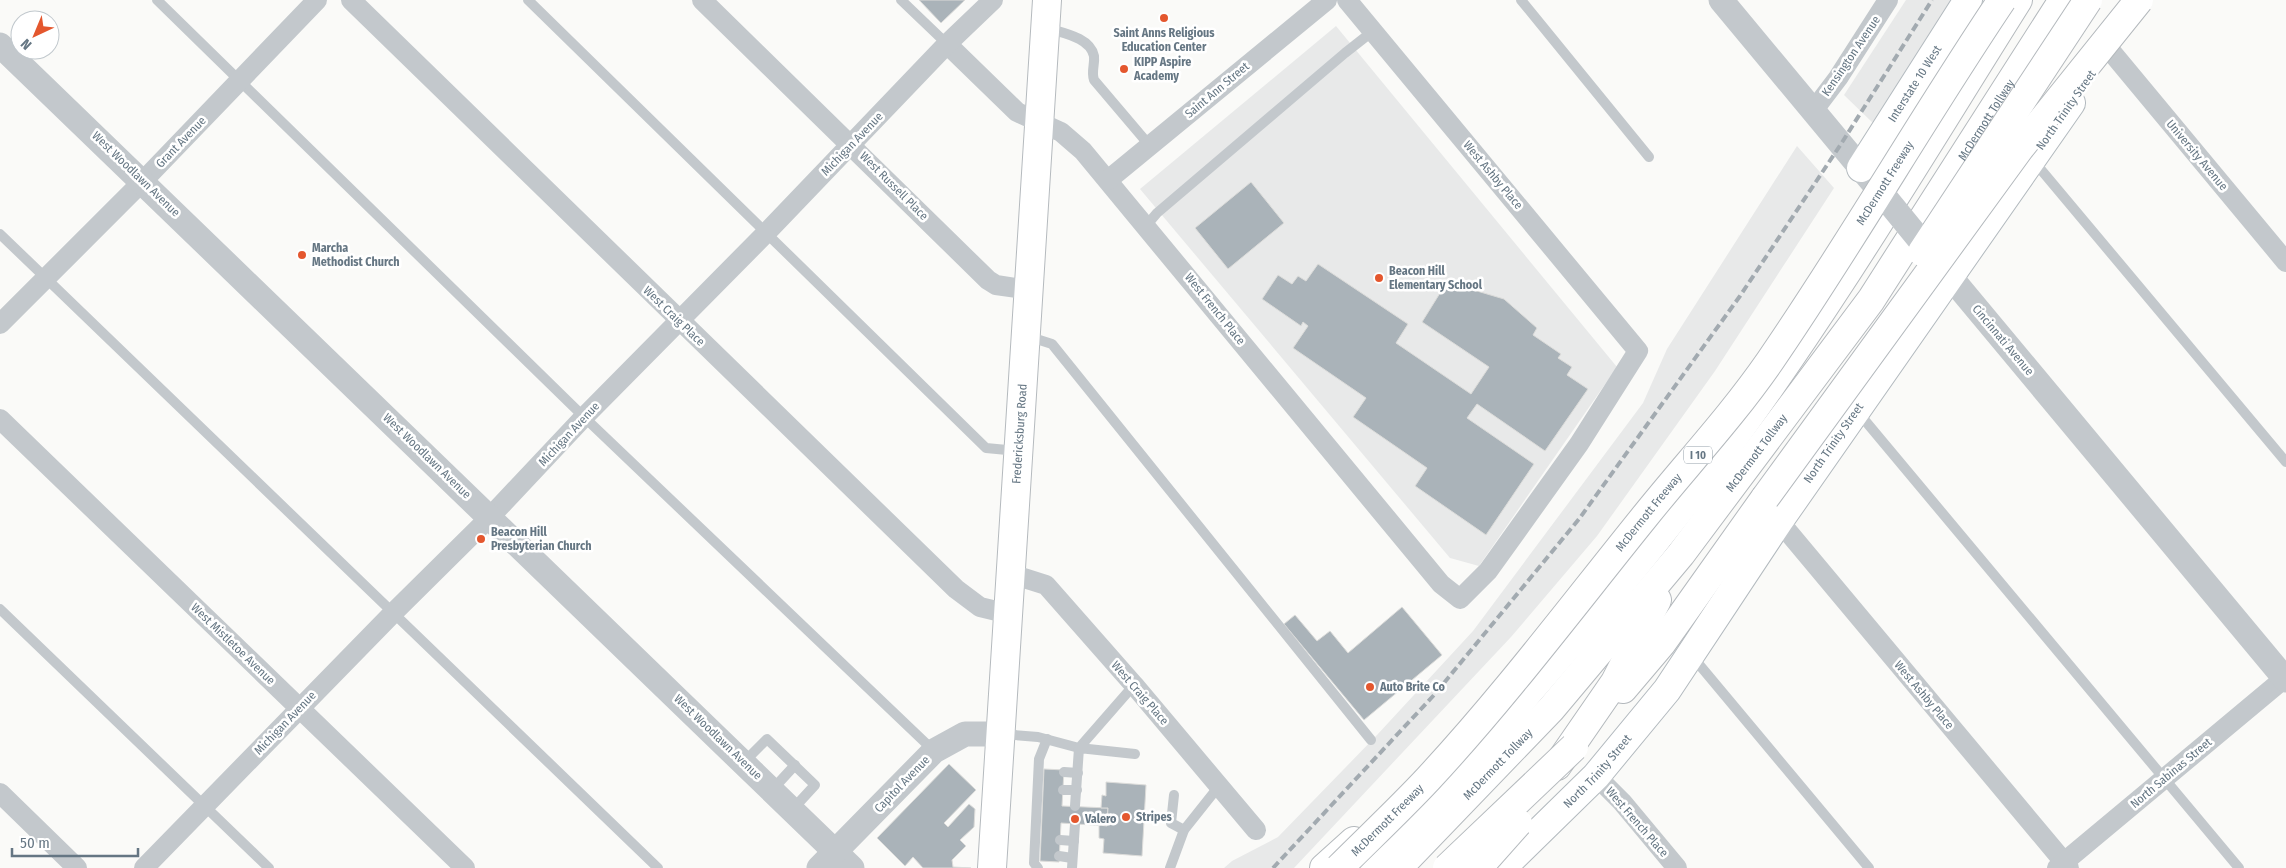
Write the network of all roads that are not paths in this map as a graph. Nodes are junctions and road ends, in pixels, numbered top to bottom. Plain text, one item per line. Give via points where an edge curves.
1 (157, 0) edge
2 (317, 0) edge
3 (351, 0) edge
4 (528, 0) edge
5 (702, 0) edge
6 (901, 0) edge
7 (993, 0) edge
8 (1047, 0) edge
9 (1326, 0) edge
10 (1347, 0) edge
11 (1521, 0) edge
12 (1721, 0) edge
13 (1888, 0) edge
14 (1968, 0) edge
15 (2002, 0) edge
16 (2018, 0) edge
17 (2063, 0) edge
18 (2088, 0) edge
19 (2138, 0) edge
20 (2147, 0) edge
21 (1046, 28) junction
22 (1374, 32) junction
23 (948, 44) junction
24 (0, 45) edge
25 (2109, 49) junction
26 (240, 80) junction
27 (1813, 111) junction
28 (1039, 122) junction
29 (852, 145) junction
30 (1150, 146) junction
31 (1649, 157) dead end
32 (2032, 158) junction
33 (1861, 168) junction
34 (1108, 180) junction
35 (143, 181) junction
36 (1146, 226) junction
37 (767, 232) junction
38 (0, 234) edge
39 (2286, 262) edge
40 (1949, 276) junction
41 (46, 279) junction
42 (1030, 290) junction
43 (679, 321) junction
44 (0, 324) edge
45 (1027, 336) junction
46 (1856, 410) junction
47 (584, 417) junction
48 (0, 419) edge
49 (1019, 451) junction
50 (2286, 462) edge
51 (1765, 498) junction
52 (490, 517) junction
53 (1780, 521) junction
54 (1681, 554) junction
55 (1011, 574) junction
56 (1611, 597) junction
57 (1460, 599) joint
58 (0, 609) edge
59 (394, 612) junction
60 (1009, 614) junction
61 (1692, 656) junction
62 (2285, 679) edge
63 (1134, 685) junction
64 (299, 708) junction
65 (1001, 734) junction
66 (1047, 739) junction
67 (1371, 740) dead end
68 (1079, 748) junction
69 (1574, 748) junction
70 (934, 751) junction
71 (1136, 754) dead end
72 (743, 762) junction
73 (796, 765) junction
74 (1064, 772) dead end
75 (1078, 773) junction
76 (1596, 776) junction
77 (2165, 778) junction
78 (1219, 786) junction
79 (772, 790) junction
80 (1063, 790) dead end
81 (1077, 790) junction
82 (0, 793) edge
83 (1174, 795) dead end
84 (204, 806) junction
85 (1076, 806) dead end
86 (792, 810) junction
87 (1075, 824) dead end
88 (1184, 830) junction
89 (1256, 830) dead end
90 (1060, 840) dead end
91 (1074, 841) junction
92 (1059, 856) dead end
93 (836, 863) edge
94 (1072, 863) edge
95 (2063, 866) edge
96 (77, 868) edge
97 (144, 868) edge
98 (269, 868) edge
99 (465, 868) edge
100 (658, 868) edge
101 (992, 868) edge
102 (1038, 868) edge
103 (1170, 868) edge
104 (1324, 868) edge
105 (1339, 868) edge
106 (1367, 868) edge
107 (1398, 868) edge
108 (1447, 868) edge
109 (1478, 868) edge
110 (1482, 868) edge
111 (1502, 868) edge
112 (1677, 868) edge
113 (1869, 868) edge
114 (2239, 868) edge

1 - 26 lane
2 - 26 street, Grant Avenue
3 - 43 street, West Craig Place
4 - 37 lane
5 - 29 street, West Russell Place
6 - 23 lane
7 - 23 street, Michigan Avenue
8 - 21 main road, Fredericksburg Road
9 - 30 street, Saint Ann Street
10 - 22 street, West Ashby Place
11 - 31 lane
12 - 27 street, Cincinnati Avenue
13 - 27 street, Kensington Avenue
14 - 33 main road, Interstate 10 West
15 - 105 main road, McDermott Freeway / I 10, bridge via 1855,233 1768,363 1709,442 1428,779
16 - 56 main road, McDermott Tollway via 1808,332 1721,455
17 - 54 main road, McDermott Tollway via 1872,300
18 - 51 main road, bridge
19 - 25 main road
19 - 51 main road, bridge via 2020,148
20 - 25 main road, North Trinity Street
21 - 28 main road, Fredericksburg Road
21 - 30 lane via 1086,43 1094,58 1094,80
22 - 36 lane via 1172,200
22 - 57 street, West Ashby Place via 1638,350 1579,444 1488,571
23 - 28 street, West French Place via 1017,112
23 - 29 street, Michigan Avenue
24 - 35 street, West Woodlawn Avenue
25 - 32 main road, North Trinity Street
25 - 39 street, University Avenue
26 - 35 street, Grant Avenue
26 - 47 lane
27 - 33 street, Cincinnati Avenue
28 - 34 street, West French Place via 1068,137
28 - 42 main road, Fredericksburg Road
29 - 37 street, Michigan Avenue
29 - 42 street, West Russell Place via 988,280 996,285
30 - 34 street, Saint Ann Street
32 - 40 main road, North Trinity Street
32 - 50 lane
33 - 40 street, Cincinnati Avenue, bridge
34 - 36 street, West French Place
35 - 41 street, Grant Avenue
35 - 52 street, West Woodlawn Avenue
36 - 57 street, West French Place via 1441,584
37 - 43 street, Michigan Avenue
37 - 49 lane via 986,448
38 - 41 lane
40 - 46 main road, North Trinity Street
40 - 62 street, Cincinnati Avenue
41 - 44 street, Grant Avenue
41 - 59 lane
42 - 45 main road, Fredericksburg Road
43 - 47 street, Michigan Avenue
43 - 60 street, West Craig Place via 956,589 980,607
45 - 49 main road, Fredericksburg Road
45 - 67 lane via 1052,344
46 - 53 main road, North Trinity Street
46 - 77 lane
47 - 52 street, Michigan Avenue
47 - 70 lane
48 - 64 street, West Mistletoe Avenue
49 - 55 main road, Fredericksburg Road
51 - 69 main road via 1662,644
52 - 59 street, Michigan Avenue
52 - 72 street, West Woodlawn Avenue
53 - 61 main road, North Trinity Street
53 - 95 street, West Ashby Place
54 - 107 main road, McDermott Tollway via 1551,709
54 - 110 main road via 1614,682 1525,812
55 - 60 main road, Fredericksburg Road
55 - 63 street, West Craig Place via 1046,585
56 - 104 main road via 1423,780
56 - 106 main road, McDermott Tollway via 1489,738 1396,841
58 - 84 lane
59 - 64 street, Michigan Avenue
59 - 100 lane
60 - 65 main road, Fredericksburg Road
61 - 76 main road, North Trinity Street
61 - 113 lane
62 - 77 street, North Sabinas Street
63 - 68 lane
63 - 78 street, West Craig Place
64 - 84 street, Michigan Avenue
64 - 99 street, West Mistletoe Avenue
65 - 66 lane
65 - 70 street, Capitol Avenue via 965,734
65 - 101 main road, Fredericksburg Road
66 - 68 lane
66 - 102 lane via 1039,759 1038,839 1034,863
68 - 71 lane
68 - 75 lane
69 - 108 main road, bridge
69 - 109 main road, bridge via 1525,815
70 - 93 street, Capitol Avenue
72 - 73 lane via 767,739
72 - 79 street, West Woodlawn Avenue
73 - 79 lane
73 - 86 lane via 815,785
74 - 75 lane
75 - 81 lane
76 - 111 main road, North Trinity Street
76 - 112 street, West French Place
77 - 95 street, North Sabinas Street
77 - 114 lane
78 - 88 lane
78 - 89 street, West Craig Place
79 - 86 street, West Woodlawn Avenue
80 - 81 lane
81 - 85 lane
82 - 96 street
83 - 88 lane via 1171,823
84 - 97 street, Michigan Avenue
84 - 98 lane
86 - 93 street, West Woodlawn Avenue
87 - 91 lane
88 - 103 lane
90 - 91 lane
91 - 94 lane
92 - 94 lane

